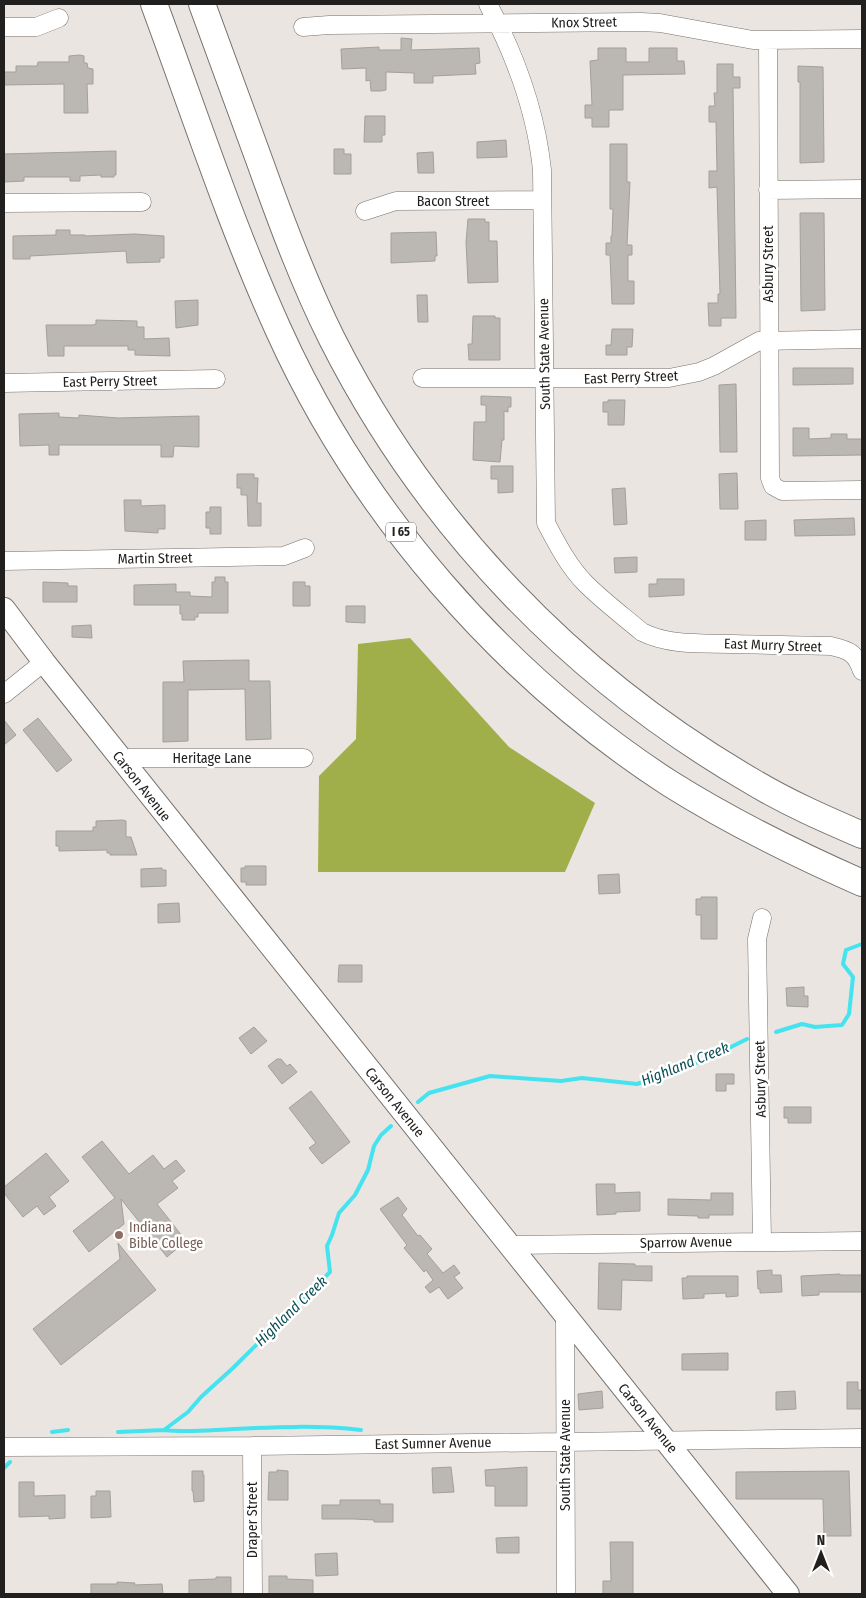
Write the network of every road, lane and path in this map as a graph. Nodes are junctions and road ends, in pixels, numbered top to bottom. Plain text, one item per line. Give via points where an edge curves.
1 (154, 4) edge
2 (202, 4) edge
3 (488, 4) edge
4 (59, 18) dead end
5 (499, 24) junction
6 (4, 27) edge
7 (303, 27) dead end
8 (862, 39) edge
9 (768, 40) junction
10 (862, 189) edge
11 (768, 190) junction
12 (542, 200) junction
13 (142, 202) dead end
14 (4, 203) edge
15 (365, 211) dead end
16 (862, 339) edge
17 (769, 340) junction
18 (422, 378) dead end
19 (544, 378) junction
20 (216, 379) dead end
21 (4, 383) edge
22 (862, 490) edge
23 (305, 548) dead end
24 (4, 561) edge
25 (4, 609) edge
26 (685, 643) joint
27 (44, 662) junction
28 (860, 664) edge
29 (4, 694) edge
30 (120, 758) junction
31 (304, 758) dead end
32 (862, 835) edge
33 (862, 883) edge
34 (762, 918) dead end
35 (862, 1240) edge
36 (762, 1241) junction
37 (510, 1245) junction
38 (565, 1315) junction
39 (862, 1438) edge
40 (666, 1440) junction
41 (565, 1442) junction
42 (252, 1446) junction
43 (4, 1447) edge
44 (253, 1594) edge
45 (566, 1594) edge
46 (788, 1594) edge

1 - 33 highway, I 65 via 245,252 278,329 328,424 363,480 412,547 454,597 518,663 614,744 733,822
2 - 32 highway via 289,242 325,324 375,416 444,514 513,595 615,690 674,733 751,781
3 - 5 street, South State Avenue
4 - 6 street via 36,27
5 - 7 street, Knox Street
5 - 9 street, Knox Street via 647,22 742,39
5 - 12 street, South State Avenue via 534,116 542,170
8 - 9 street, Knox Street
9 - 11 street, Asbury Street
10 - 11 street
11 - 17 street, Asbury Street
12 - 15 street, Bacon Street via 396,201
12 - 19 street, South State Avenue
13 - 14 street
16 - 17 street, East Perry Street
17 - 19 street, East Perry Street via 759,341 714,366 684,376
17 - 22 street, Asbury Street via 770,478 773,486 782,491
18 - 19 street, East Perry Street
19 - 26 street, South State Avenue via 546,523 586,584 642,632 659,639
20 - 21 street, East Perry Street
23 - 24 street, Martin Street via 284,556
25 - 27 main road, Carson Avenue
26 - 28 street, East Murry Street via 831,646 843,648
27 - 29 street
27 - 30 main road, Carson Avenue
30 - 31 street, Heritage Lane
30 - 37 main road, Carson Avenue
34 - 36 street, Asbury Street via 757,939
35 - 36 street, Sparrow Avenue
36 - 37 street, Sparrow Avenue
37 - 38 main road, Carson Avenue
38 - 40 main road, Carson Avenue
38 - 41 street, South State Avenue
39 - 40 street, East Sumner Avenue
40 - 41 street, East Sumner Avenue
40 - 46 main road, Carson Avenue
41 - 42 street, East Sumner Avenue
41 - 45 street, South State Avenue
42 - 43 street, East Sumner Avenue
42 - 44 street, Draper Street

